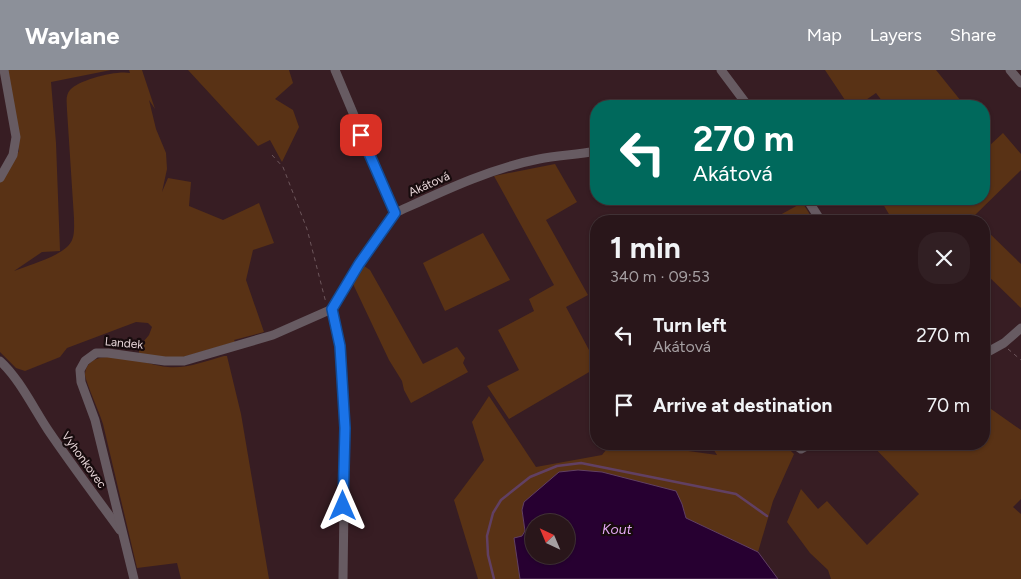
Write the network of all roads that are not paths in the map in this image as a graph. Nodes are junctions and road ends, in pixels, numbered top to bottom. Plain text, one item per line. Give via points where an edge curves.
1 (4, 70) edge
2 (335, 70) edge
3 (721, 70) edge
4 (1010, 70) edge
5 (1021, 83) edge
6 (744, 100) edge
7 (590, 153) edge
8 (0, 178) edge
9 (395, 213) junction
10 (330, 310) junction
11 (1021, 328) edge
12 (990, 349) edge
13 (0, 361) edge
14 (122, 533) junction
15 (134, 579) edge
16 (343, 579) edge

1 - 8 street via 16,137 13,155
2 - 9 street
3 - 6 street
4 - 5 street
7 - 9 street, Akátová via 540,158 502,168
9 - 10 street
10 - 14 street, Landek via 273,335 184,360 165,361 108,353 96,354 85,361 80,370 81,382 95,420
10 - 16 street via 340,346 345,428
11 - 12 street via 1004,343
13 - 14 street, Vyhonkovec
14 - 15 street, Vyhonkovec

